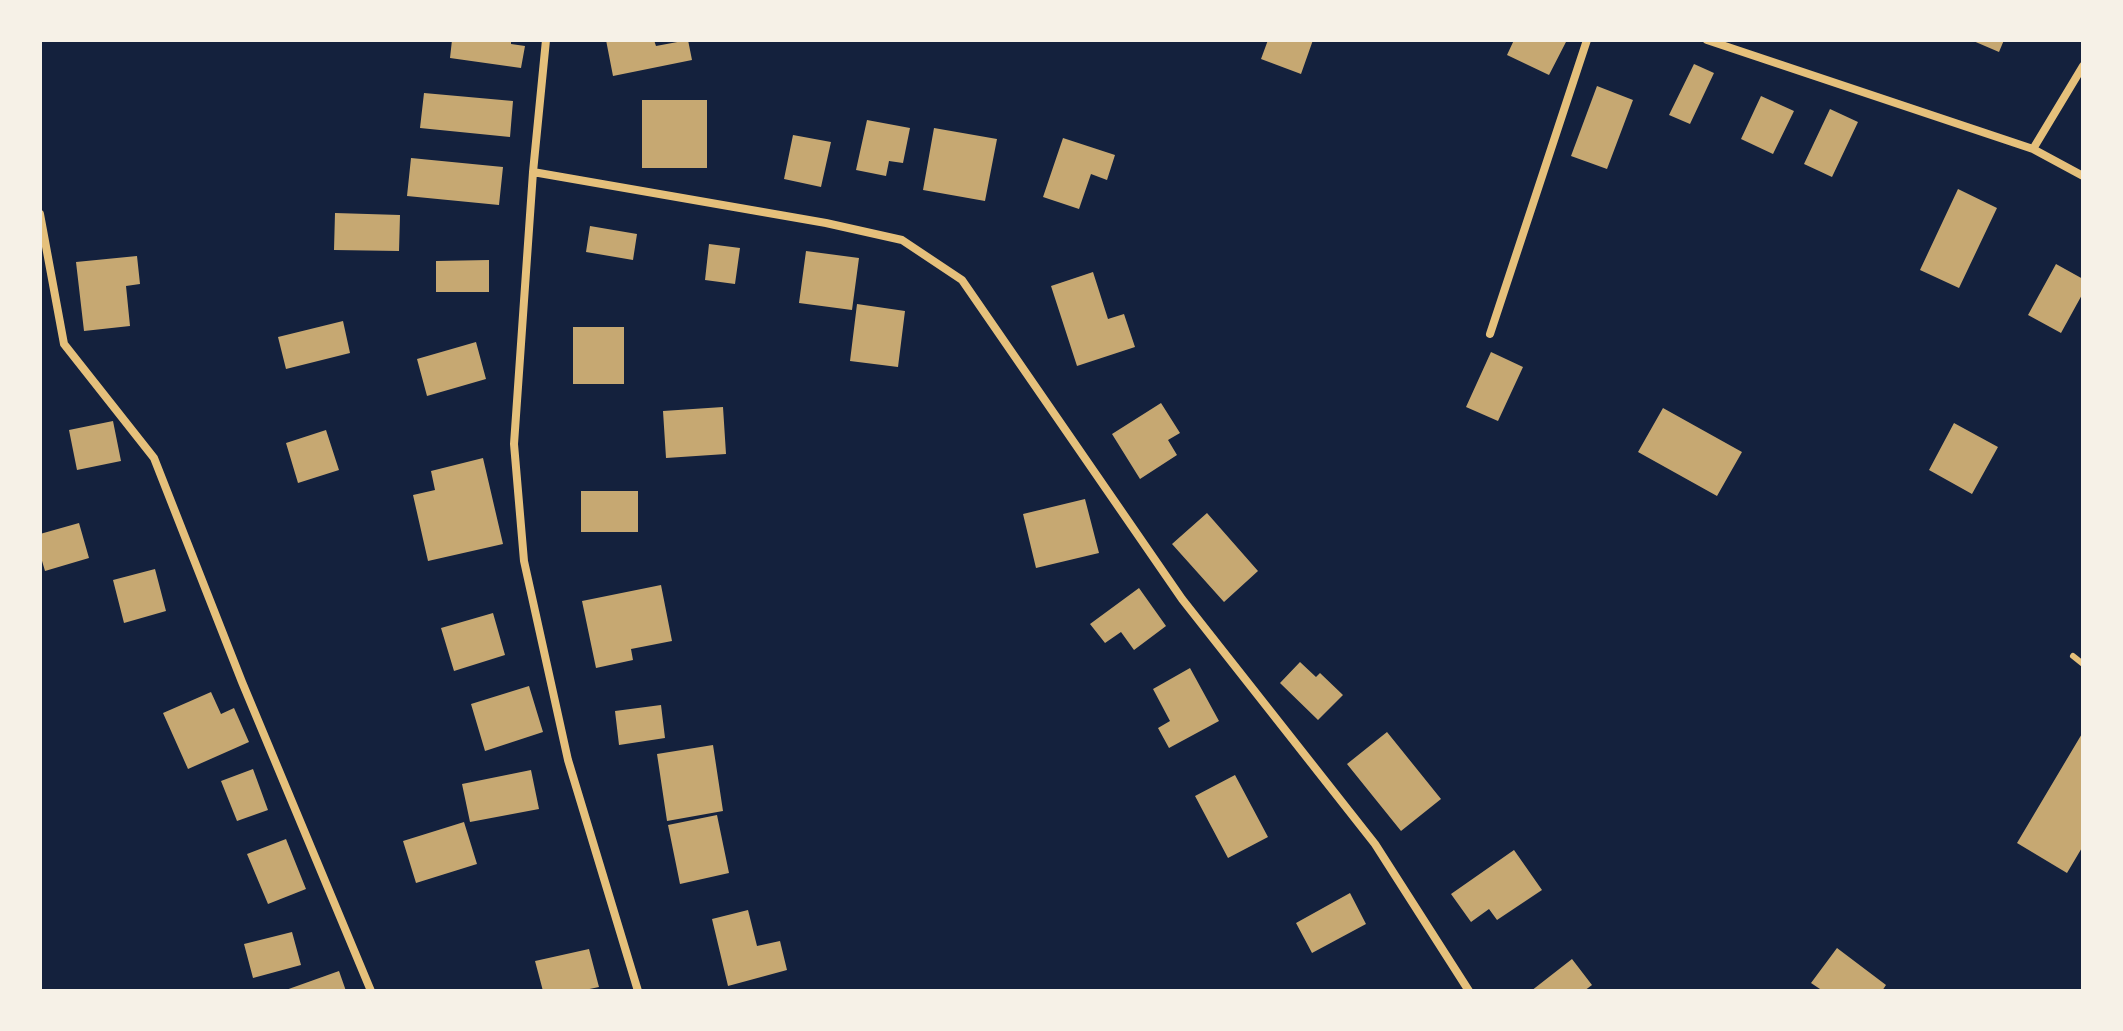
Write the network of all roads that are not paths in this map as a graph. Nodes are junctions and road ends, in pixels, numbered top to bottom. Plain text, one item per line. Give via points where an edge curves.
1 (546, 40) edge
2 (1587, 40) edge
3 (1707, 40) edge
4 (2083, 66) edge
5 (2033, 149) junction
6 (533, 172) junction
7 (2083, 176) edge
8 (40, 214) edge
9 (1490, 334) dead end
10 (2073, 656) dead end
11 (2083, 664) edge
12 (371, 991) edge
13 (638, 991) edge
14 (1469, 991) edge

1 - 6 street
2 - 9 street
3 - 5 street
4 - 5 street
5 - 7 street
6 - 13 street via 514,444 524,561 568,760
6 - 14 street via 902,240 962,280 1182,599 1375,844
8 - 12 street via 64,344 154,458
10 - 11 lane

